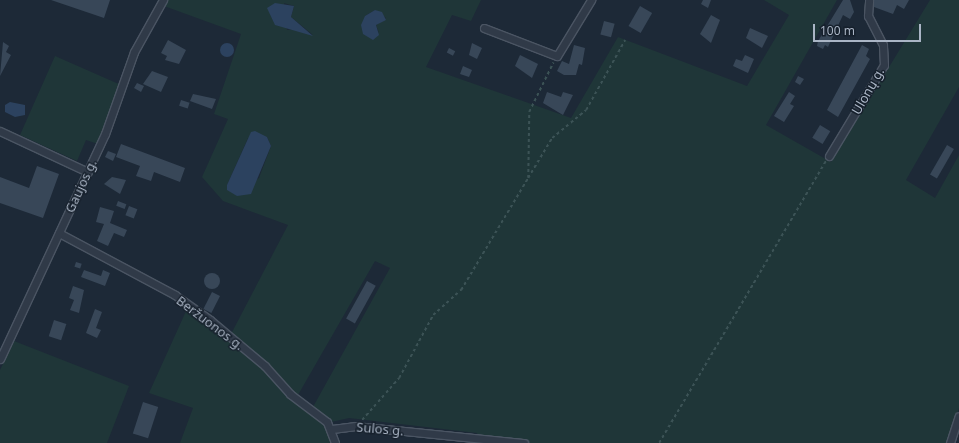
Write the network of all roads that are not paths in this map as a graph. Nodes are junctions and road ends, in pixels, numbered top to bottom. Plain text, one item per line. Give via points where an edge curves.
1 (163, 0) edge
2 (591, 0) edge
3 (869, 0) edge
4 (484, 28) dead end
5 (0, 131) edge
6 (830, 156) road end
7 (88, 172) junction
8 (59, 233) junction
9 (0, 359) edge
10 (959, 416) edge
11 (332, 429) junction
12 (335, 443) edge
13 (524, 443) edge
14 (950, 443) edge

1 - 7 street, Gaujos g. via 134,52 120,99
2 - 4 street via 557,56
3 - 6 street, Ulonų g. via 868,16 883,45 884,65
5 - 7 street
7 - 8 street, Gaujos g.
8 - 9 street, Gaujos g.
8 - 11 street, Beržuonos g. via 175,295 210,320
10 - 14 street
11 - 12 street
11 - 13 street, Sulos g. via 356,426

